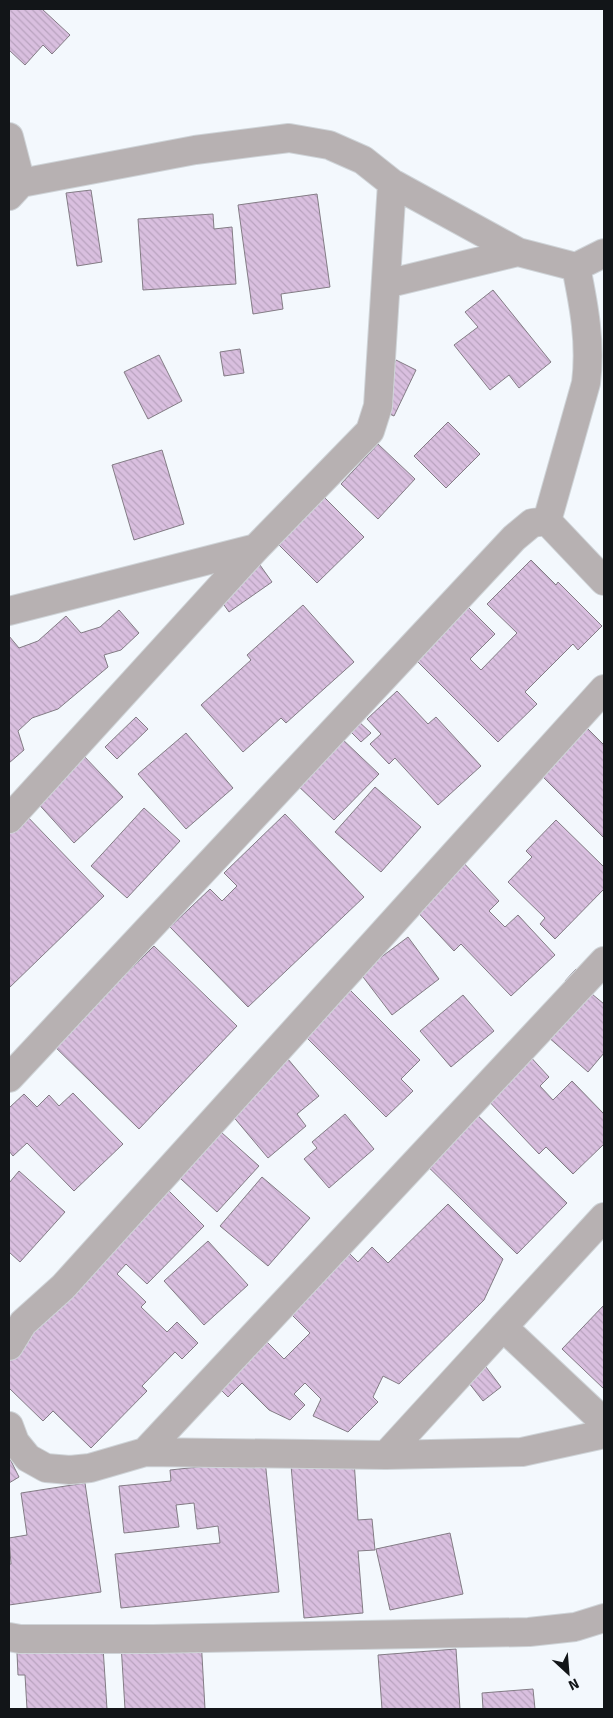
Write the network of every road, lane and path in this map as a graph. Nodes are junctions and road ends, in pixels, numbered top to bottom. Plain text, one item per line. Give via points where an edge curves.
1 (9, 138) edge
2 (392, 183) junction
3 (15, 190) edge
4 (518, 252) junction
5 (604, 252) edge
6 (576, 267) junction
7 (386, 284) junction
8 (547, 521) junction
9 (256, 548) junction
10 (604, 581) edge
11 (9, 611) edge
12 (604, 689) edge
13 (9, 819) edge
14 (604, 961) edge
15 (9, 1078) edge
16 (604, 1217) edge
17 (503, 1327) junction
18 (9, 1346) edge
19 (604, 1422) edge
20 (9, 1426) edge
21 (604, 1434) edge
22 (145, 1452) junction
23 (386, 1454) junction
24 (604, 1618) edge
25 (9, 1637) edge

1 - 3 street
2 - 3 street via 363,160 329,145 289,138 196,150
2 - 4 street
2 - 7 street
4 - 6 street
4 - 7 street
5 - 6 street
6 - 8 street via 586,317 586,383
7 - 9 street via 378,406 370,431
8 - 10 street
8 - 15 street via 532,523 514,538
9 - 11 street
9 - 13 street
12 - 18 street via 63,1287 23,1323
14 - 22 street
16 - 17 street
17 - 19 street
17 - 23 street
20 - 22 street via 14,1442 28,1458 46,1468 90,1468
21 - 23 street via 522,1452
22 - 23 street
24 - 25 street via 575,1628 529,1632 153,1639

